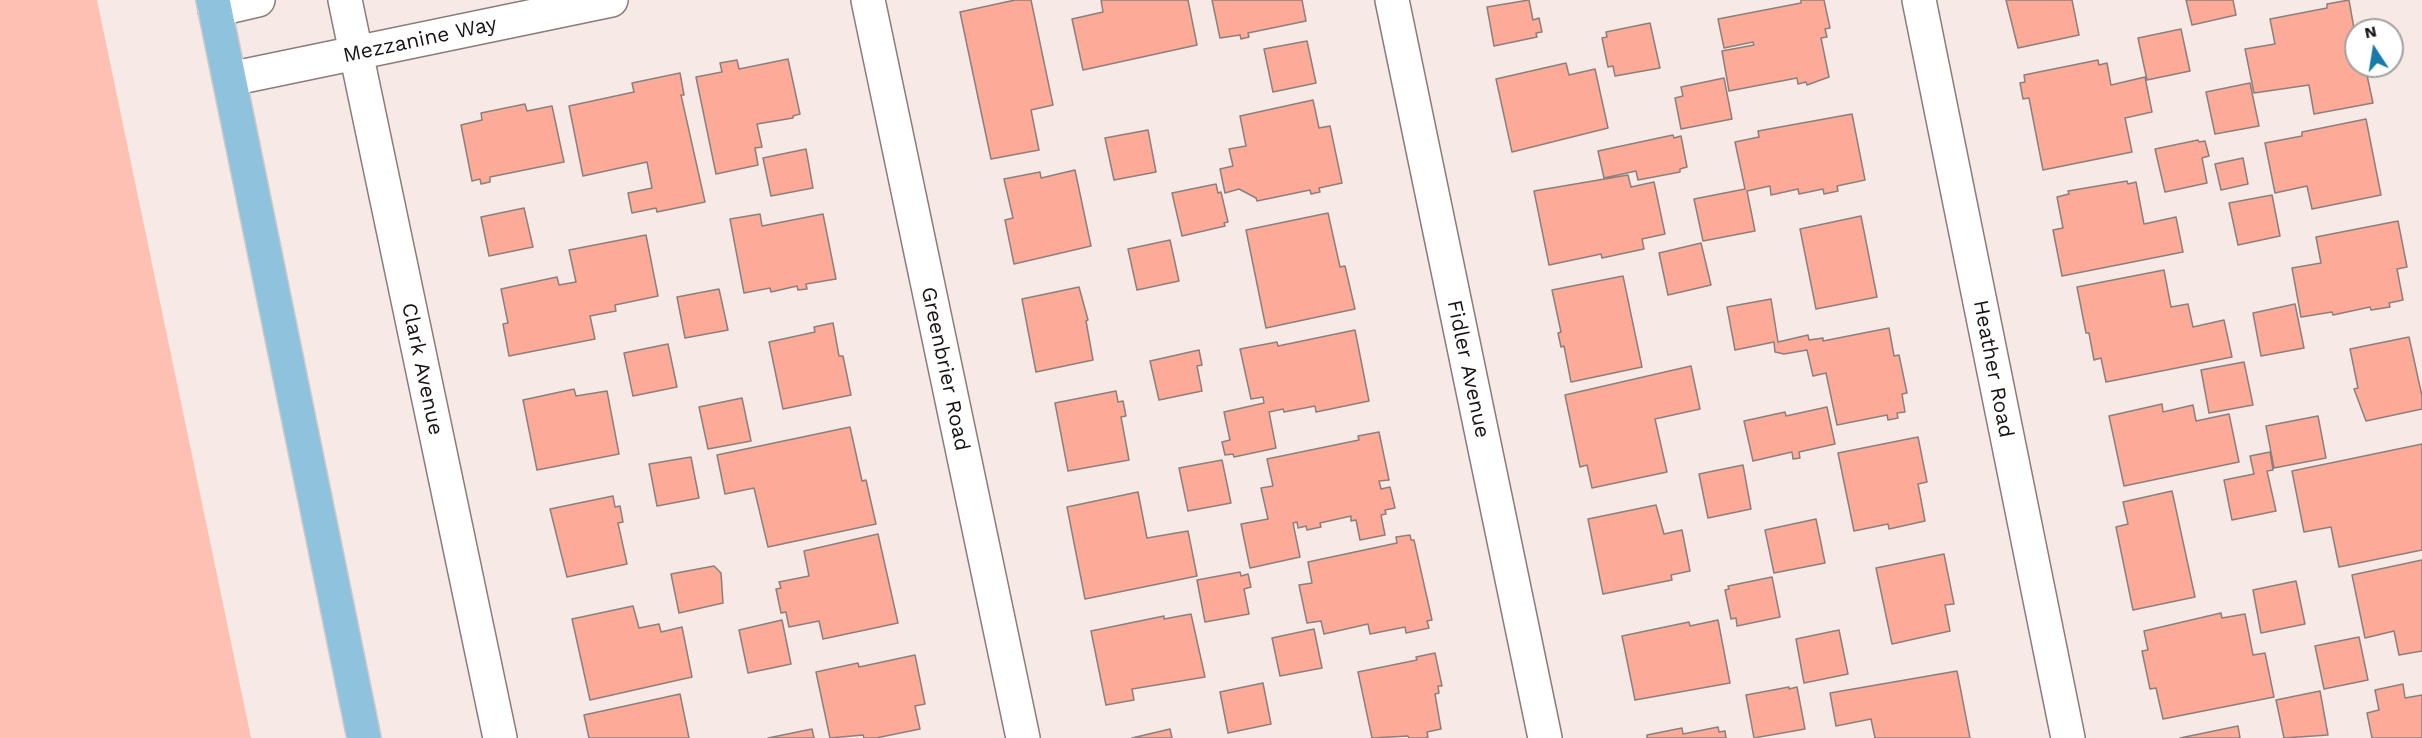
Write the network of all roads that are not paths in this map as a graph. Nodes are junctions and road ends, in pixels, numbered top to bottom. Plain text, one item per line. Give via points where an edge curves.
1 (258, 0) edge
2 (345, 0) edge
3 (611, 0) edge
4 (868, 0) edge
5 (1392, 0) edge
6 (1919, 0) edge
7 (214, 5) edge
8 (356, 53) junction
9 (230, 79) junction
10 (364, 738) edge
11 (500, 738) edge
12 (1023, 738) edge
13 (1545, 738) edge
14 (2068, 738) edge

1 - 7 street
2 - 8 street, Clark Avenue
3 - 8 street, Mezzanine Way
4 - 12 street, Greenbrier Road
5 - 13 street, Fidler Avenue
6 - 14 street, Heather Road
7 - 9 main road
8 - 9 street, Mezzanine Way
8 - 11 street, Clark Avenue
9 - 10 main road

